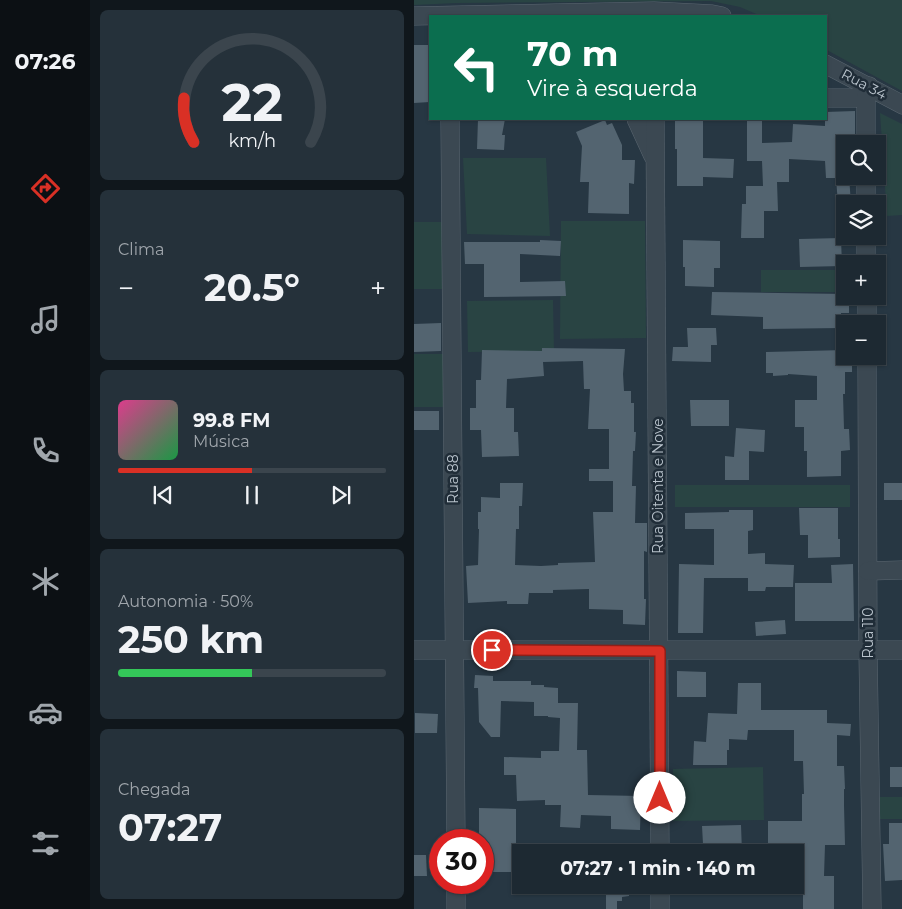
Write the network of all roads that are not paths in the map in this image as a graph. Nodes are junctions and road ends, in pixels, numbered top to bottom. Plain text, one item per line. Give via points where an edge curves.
1 (654, 14) edge
2 (511, 15) edge
3 (717, 15) edge
4 (414, 16) edge
5 (429, 16) edge
6 (827, 65) edge
7 (867, 92) junction
8 (827, 98) edge
9 (902, 105) edge
10 (450, 120) edge
11 (636, 120) edge
12 (655, 120) edge
13 (866, 135) edge
14 (656, 163) junction
15 (867, 365) edge
16 (902, 570) edge
17 (868, 571) junction
18 (414, 650) edge
19 (454, 650) junction
20 (868, 650) junction
21 (902, 650) edge
22 (660, 651) junction
23 (456, 829) edge
24 (660, 844) edge
25 (456, 894) edge
26 (660, 894) edge
27 (456, 909) edge
28 (660, 909) edge
29 (872, 909) edge

1 - 2 street
1 - 3 street
4 - 5 street
6 - 7 street, Rua 34
7 - 8 street
7 - 9 street, Rua 34
7 - 13 street
10 - 19 street, Rua 88
11 - 14 street
12 - 14 street, Rua Oitenta e Nove
14 - 22 street, Rua Oitenta e Nove
15 - 17 street, Rua 110
16 - 17 street
17 - 20 street, Rua 110
18 - 19 street
19 - 22 street
19 - 23 street, Rua 88
20 - 21 street
20 - 22 street
20 - 29 street, Rua 110
22 - 24 street, Rua Oitenta e Nove
25 - 27 street
26 - 28 street

